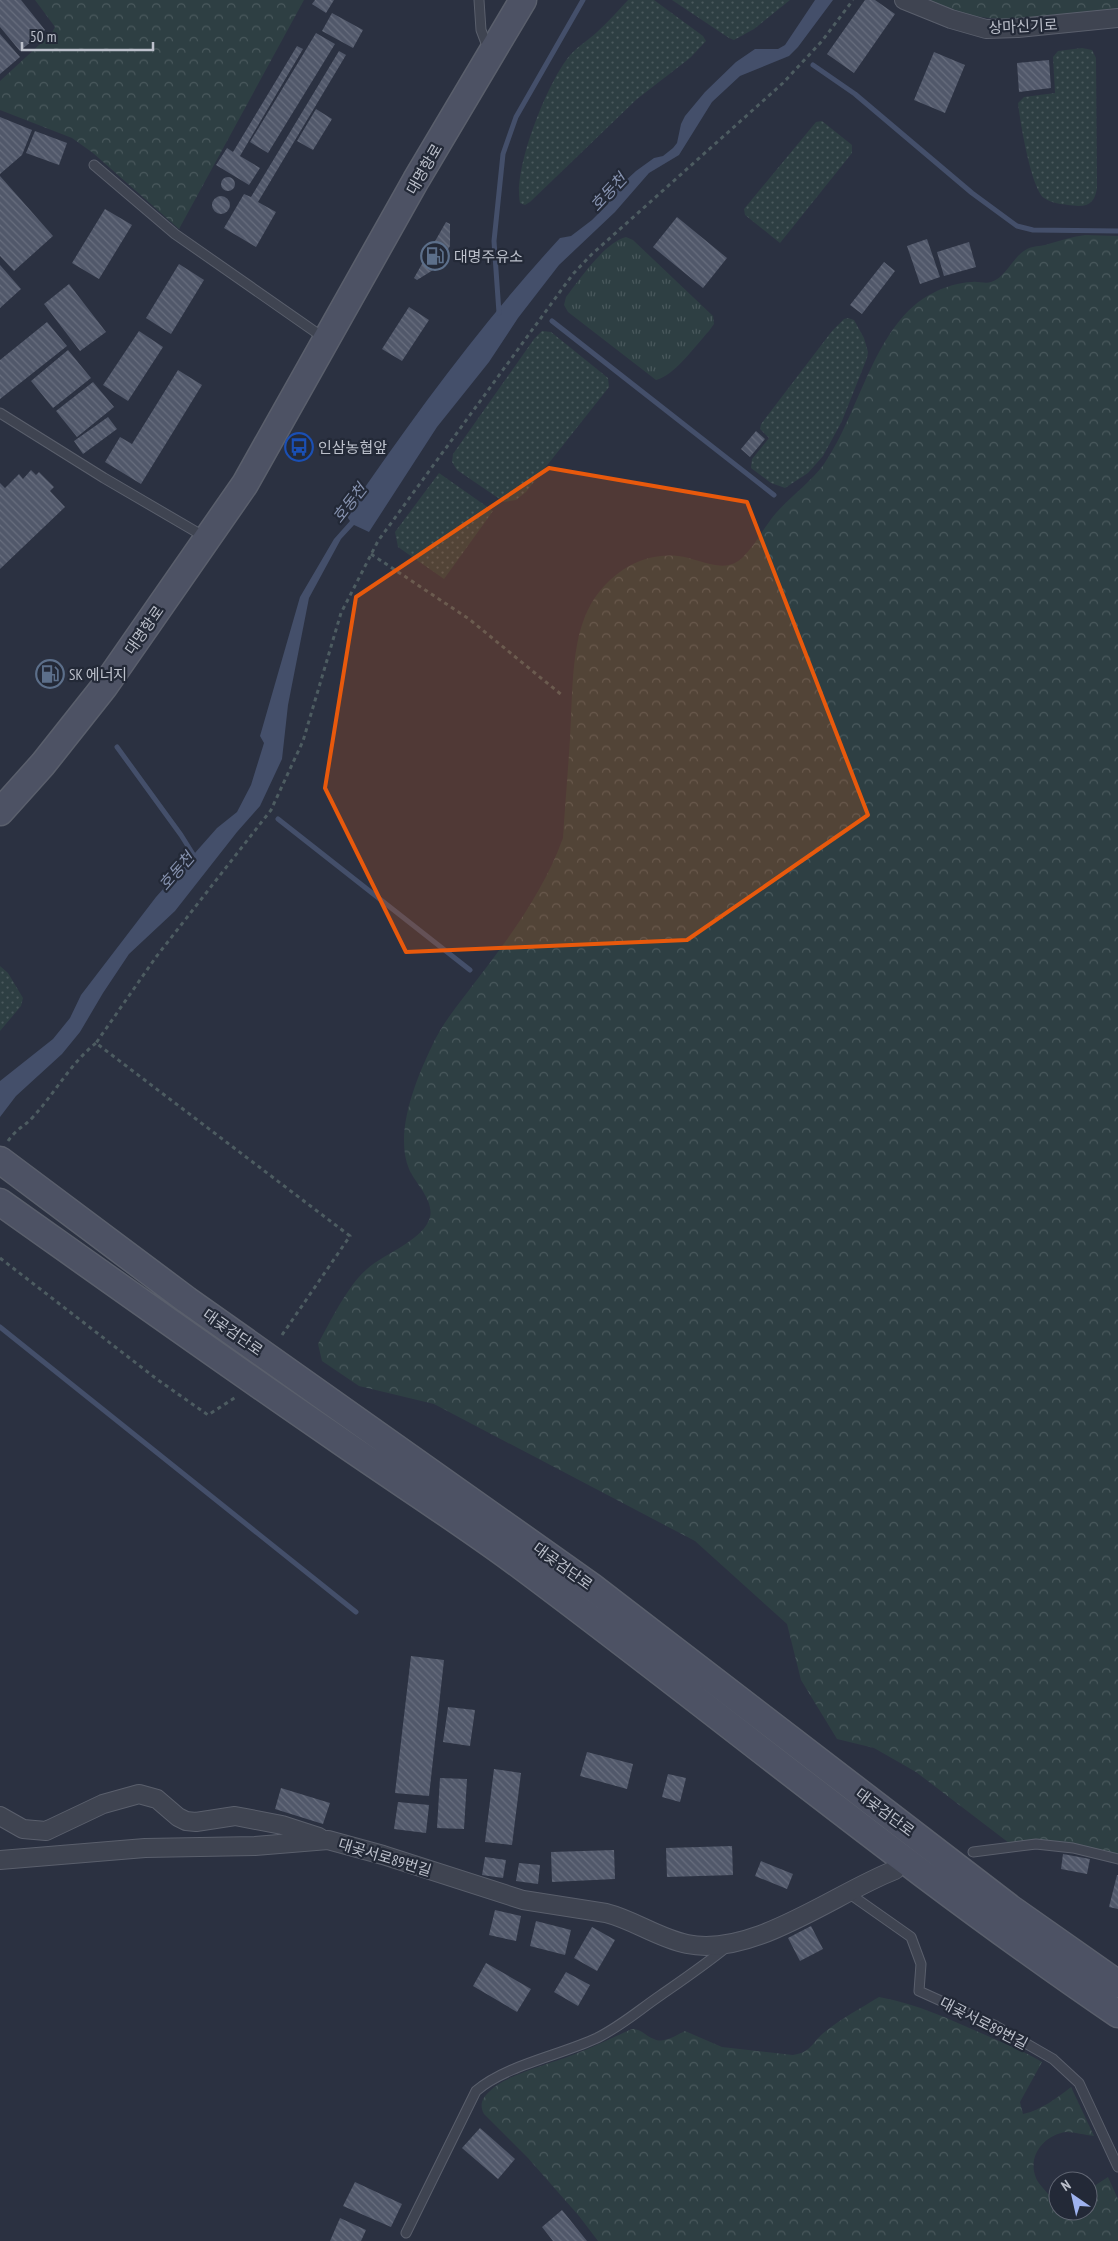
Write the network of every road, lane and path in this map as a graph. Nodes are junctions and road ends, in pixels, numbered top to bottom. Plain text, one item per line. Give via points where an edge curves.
1 (479, 0) edge
2 (523, 0) edge
3 (853, 0) edge
4 (904, 0) edge
5 (1118, 18) edge
6 (491, 55) junction
7 (94, 165) dead end
8 (327, 340) junction
9 (0, 413) edge
10 (207, 538) junction
11 (371, 554) junction
12 (562, 696) dead end
13 (0, 812) edge
14 (96, 1043) junction
15 (3, 1155) edge
16 (0, 1202) edge
17 (0, 1258) edge
18 (282, 1335) dead end
19 (236, 1397) dead end
20 (0, 1816) edge
21 (328, 1840) junction
22 (973, 1852) dead end
23 (1118, 1859) edge
24 (0, 1860) edge
25 (895, 1870) dead end
26 (847, 1892) junction
27 (730, 1944) junction
28 (1118, 1984) edge
29 (1118, 2014) edge
30 (1118, 2167) edge
31 (406, 2233) dead end

1 - 6 lane via 481,30
2 - 6 main road, 대명항로
3 - 11 path via 799,67 613,234 574,274 461,425
4 - 5 street, 상마신기로 via 986,29
6 - 8 main road, 대명항로 via 416,180
7 - 8 lane via 175,234
8 - 10 main road, 대명항로 via 245,484
9 - 10 lane
10 - 13 main road, 대명항로 via 104,687
11 - 12 path via 469,619
11 - 14 path via 341,613 303,741 271,810 156,957
14 - 15 path via 81,1055 32,1118 16,1129
14 - 18 path via 350,1236
15 - 28 main road, 대곶검단로 via 187,1300 591,1586 1010,1908
16 - 29 main road, 대곶검단로 via 222,1360 508,1556 1000,1931
17 - 19 path via 208,1415
20 - 21 street via 23,1829 46,1831 103,1804 139,1794 157,1799 186,1821 235,1816 282,1825
21 - 24 street, 대곶서로89번길 via 255,1846 145,1848
21 - 27 street, 대곶서로89번길 via 522,1900 618,1916 652,1933 688,1944
22 - 23 lane via 1036,1844 1073,1848
25 - 26 street, 대곶서로89번길
26 - 27 street, 대곶서로89번길 via 798,1918
26 - 30 lane, 대곶서로89번길 via 911,1937 921,1964 919,1991 1019,2039 1053,2059 1079,2083
27 - 31 lane, 대곶서로89번길 via 697,1972 614,2029 486,2082 476,2091

